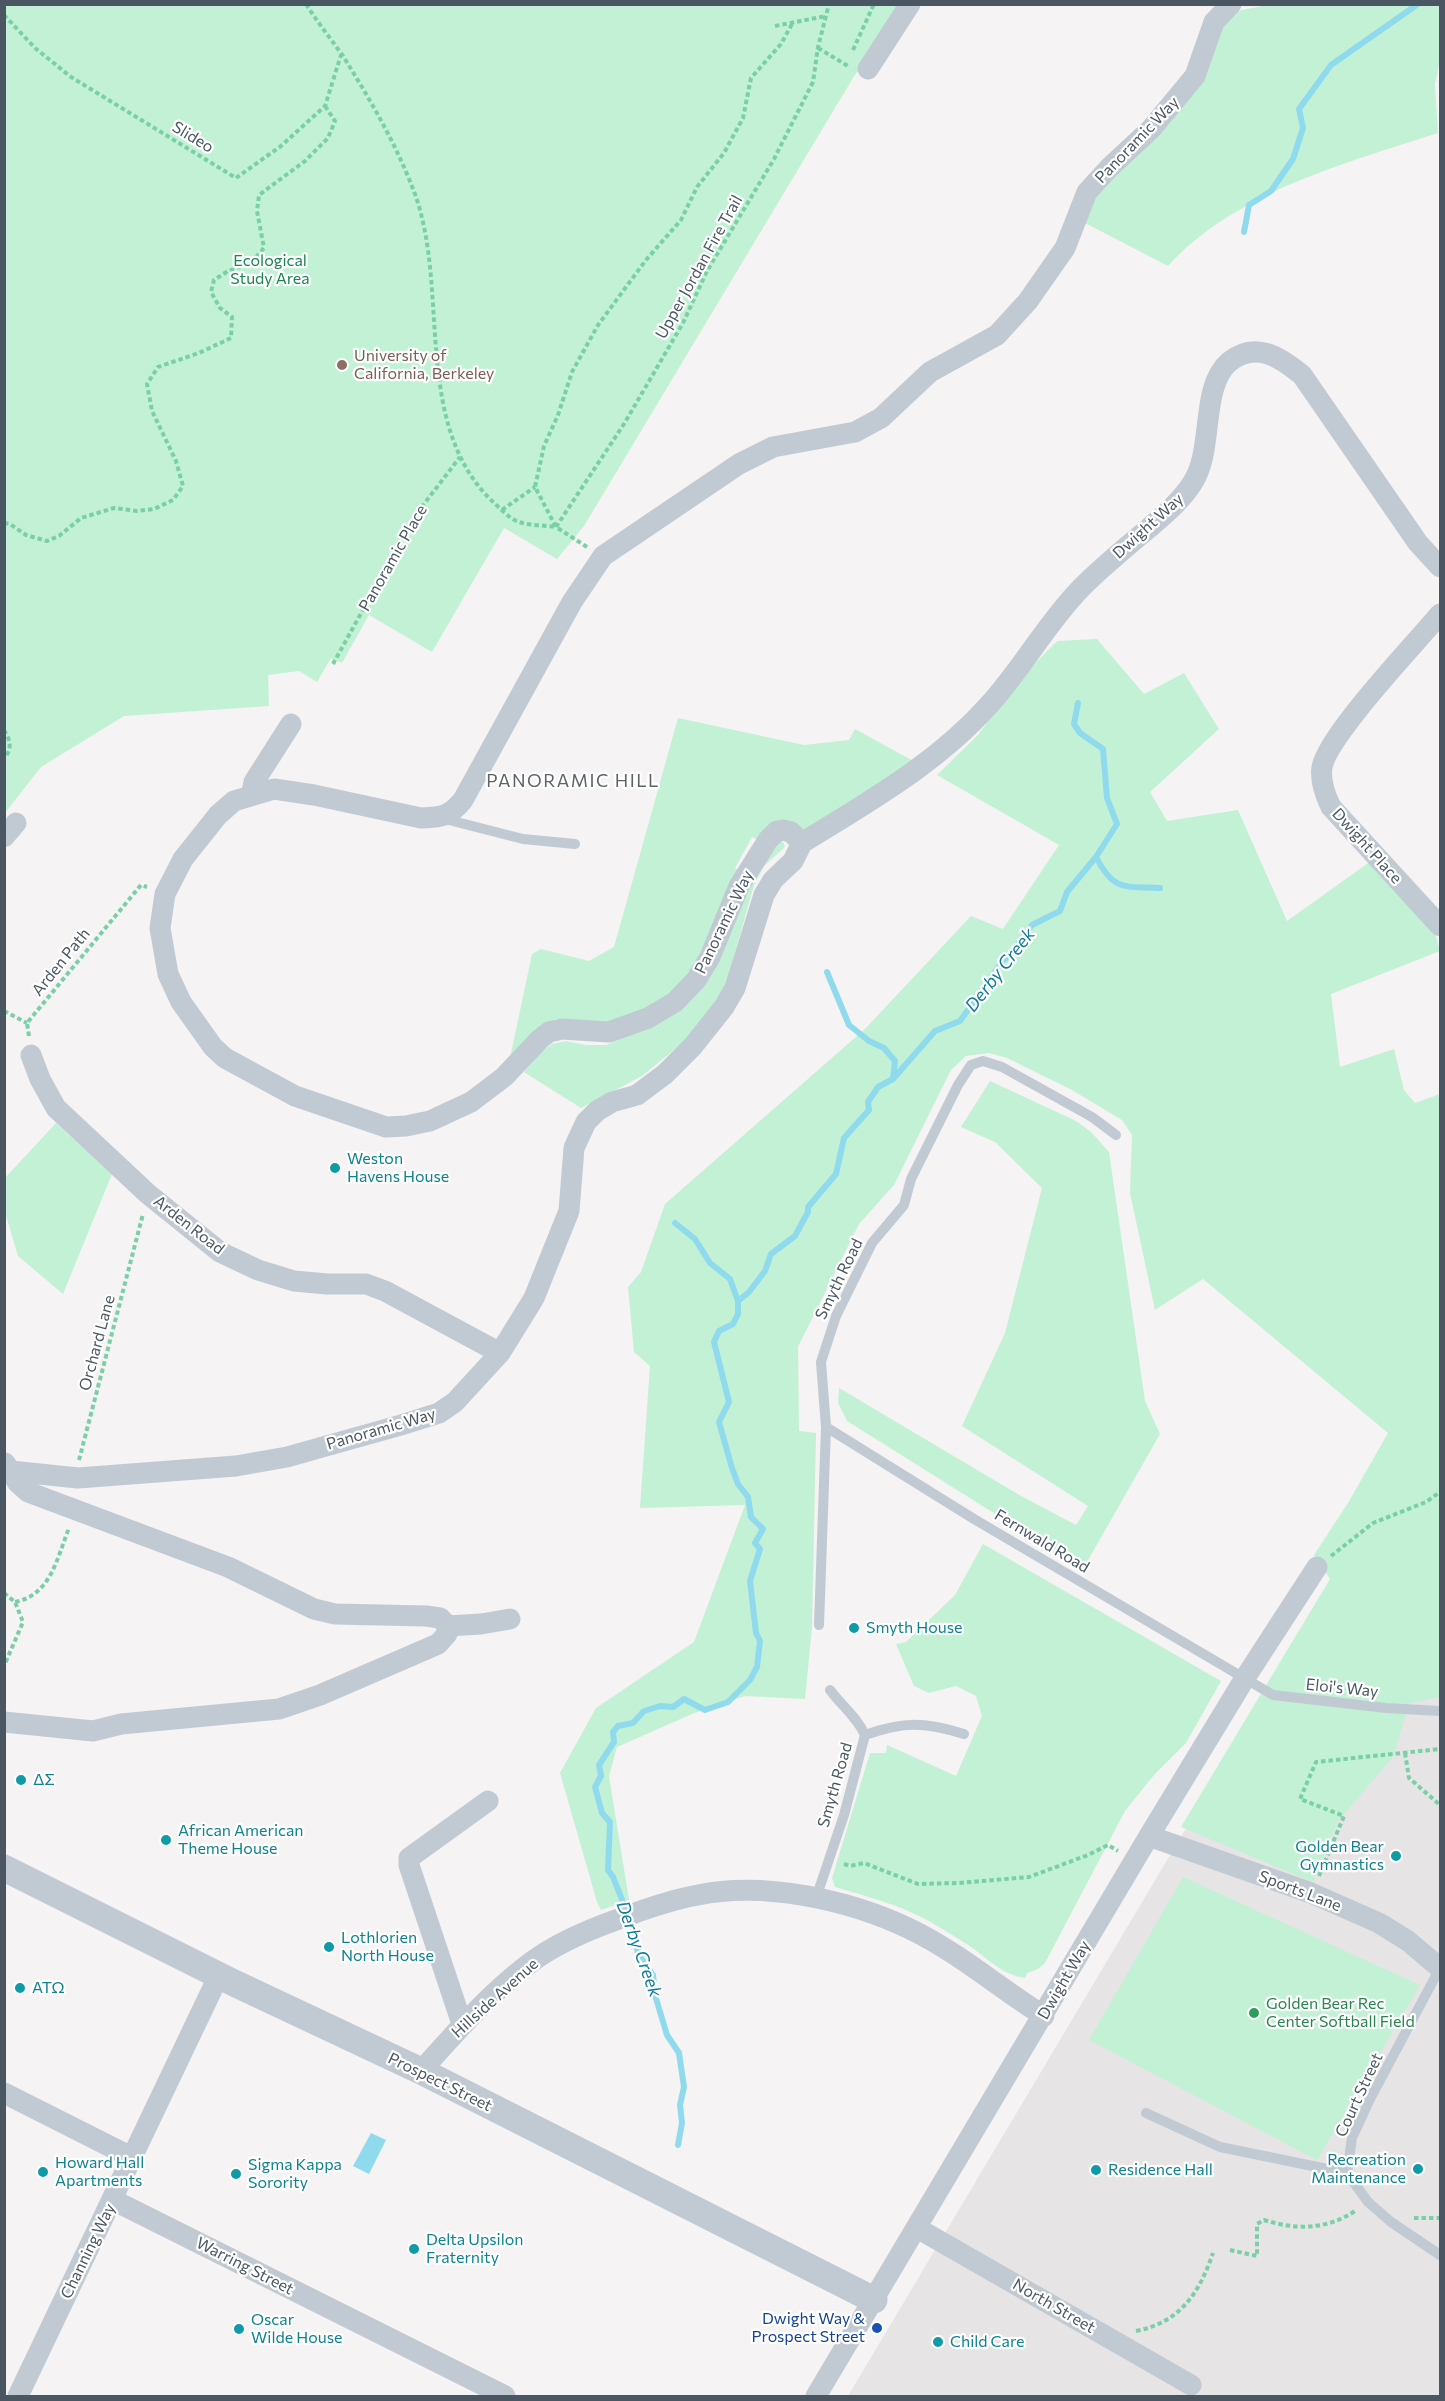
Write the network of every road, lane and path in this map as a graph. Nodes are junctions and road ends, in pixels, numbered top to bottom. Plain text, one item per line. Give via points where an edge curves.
1 (306, 4) edge
2 (829, 4) edge
3 (874, 4) edge
4 (910, 4) edge
5 (1230, 4) edge
6 (4, 15) edge
7 (826, 16) junction
8 (792, 24) junction
9 (775, 26) dead end
10 (818, 47) junction
11 (342, 54) junction
12 (846, 65) junction
13 (868, 69) joint
14 (325, 106) junction
15 (460, 457) junction
16 (535, 487) junction
17 (502, 510) junction
18 (4, 523) edge
19 (556, 527) junction
20 (603, 556) junction
21 (1440, 567) edge
22 (1440, 614) edge
23 (333, 664) dead end
24 (291, 724) dead end
25 (4, 730) edge
26 (4, 758) edge
27 (251, 796) junction
28 (438, 818) junction
29 (802, 843) junction
30 (575, 844) dead end
31 (136, 891) dead end
32 (1440, 926) edge
33 (4, 1011) edge
34 (27, 1023) junction
35 (32, 1055) joint
36 (1116, 1135) dead end
37 (148, 1194) junction
38 (500, 1353) junction
39 (826, 1427) junction
40 (8, 1467) edge
41 (53, 1477) junction
42 (1440, 1492) edge
43 (70, 1525) dead end
44 (1350, 1542) dead end
45 (1317, 1567) dead end
46 (4, 1593) edge
47 (15, 1602) junction
48 (510, 1619) dead end
49 (819, 1625) dead end
50 (448, 1626) junction
51 (4, 1666) edge
52 (1245, 1678) junction
53 (830, 1690) dead end
54 (1440, 1711) edge
55 (4, 1722) edge
56 (964, 1734) dead end
57 (865, 1735) junction
58 (1440, 1749) edge
59 (1405, 1753) junction
60 (488, 1801) dead end
61 (1440, 1805) edge
62 (1149, 1836) junction
63 (829, 1861) junction
64 (1134, 1861) junction
65 (4, 1868) edge
66 (1311, 1893) junction
67 (816, 1898) junction
68 (1440, 1968) edge
69 (219, 1975) junction
70 (1044, 2016) junction
71 (462, 2024) junction
72 (421, 2072) junction
73 (4, 2093) edge
74 (1146, 2113) dead end
75 (133, 2158) junction
76 (1347, 2173) junction
77 (113, 2200) junction
78 (1368, 2202) junction
79 (917, 2228) junction
80 (1230, 2250) dead end
81 (1213, 2253) dead end
82 (1440, 2255) edge
83 (874, 2300) junction
84 (1116, 2342) junction
85 (1191, 2385) dead end
86 (18, 2397) edge
87 (505, 2397) edge
88 (816, 2397) edge

1 - 11 path
2 - 7 path, Upper Jordan Fire Trail
3 - 12 path
4 - 13 street
5 - 20 street, Panoramic Way via 1214,22 1195,76 1151,129 1088,192 1065,248 1028,301 997,336 930,372 881,418 855,432 772,447 739,464
6 - 14 path, Slideo via 70,77 236,177 281,146
7 - 8 path
7 - 10 path, Upper Jordan Fire Trail
8 - 9 path
8 - 16 path via 781,45 751,78 743,118 724,153 697,187 681,220 646,260 593,334 572,372 544,446
10 - 12 path
10 - 19 path, Upper Jordan Fire Trail via 813,82 774,159 707,271 683,323 624,424
11 - 14 path, Slideo
11 - 15 path via 390,136 416,199 430,268 441,398
12 - 13 path via 853,70
14 - 18 path via 335,121 328,138 305,161 259,195 257,211 264,248 251,263 214,280 211,291 220,308 232,317 231,338 158,367 147,384 152,411 176,461 183,486 173,500 154,509 114,508 81,518 47,541
15 - 17 path via 483,492
15 - 23 path, Panoramic Place via 407,530
16 - 17 path
16 - 19 path
17 - 19 path via 518,522
19 - 20 path
20 - 28 street, Panoramic Way via 572,602 463,800 453,813
21 - 29 street, Dwight Way via 1418,543 1302,375 1284,360 1264,352 1247,353 1229,363 1218,380 1212,394 1204,457 1194,481 1178,502 1065,604 969,726 922,766
22 - 32 street, Dwight Place via 1345,726 1322,767 1331,807
24 - 27 street via 254,782
25 - 26 path via 10,740
27 - 28 street, Panoramic Way via 274,789
27 - 29 street, Panoramic Way via 234,801 218,815 170,882 160,928 168,974 181,1002 225,1058 295,1096 386,1127 430,1121 471,1102 504,1077 549,1032 609,1032 648,1018 675,1002 696,980 710,957 739,886 768,840 783,830
28 - 30 lane via 523,839
29 - 38 street, Panoramic Way via 793,861 764,895 735,988 718,1015 665,1074 637,1095 597,1111 586,1122 574,1148 569,1211 534,1298
31 - 34 path, Arden Path
33 - 34 path
34 - 35 path
35 - 37 street, Arden Road via 56,1108
36 - 39 lane, Smyth Road via 1092,1116 1002,1067 983,1061 971,1065 911,1179 904,1206 872,1242 836,1316 821,1362
37 - 38 street, Arden Road via 220,1252 258,1270 294,1281 366,1284
37 - 41 path, Orchard Lane via 77,1466 55,1467
38 - 41 street, Panoramic Way via 455,1402 439,1413 287,1457 236,1466
39 - 49 lane, Smyth Road
39 - 52 lane, Fernwald Road
40 - 41 street, Panoramic Way
40 - 50 street, Panoramic Way via 28,1492 228,1567 314,1610 426,1616 440,1618
42 - 44 path via 1426,1502 1373,1522
43 - 47 path via 48,1580 37,1594
45 - 52 street, Dwight Way
46 - 47 path
47 - 51 path via 22,1622
48 - 50 street, Panoramic Way
50 - 55 street via 447,1634 438,1644 279,1709 121,1724 93,1731
52 - 54 lane, Eloi's Way via 1283,1697
52 - 62 street, Dwight Way
53 - 57 lane, Smyth Road
56 - 57 lane via 932,1724 889,1726
57 - 63 lane, Smyth Road
58 - 59 path
59 - 61 path via 1409,1778
59 - 66 path via 1316,1762 1300,1800 1344,1816
60 - 71 street via 409,1858
62 - 64 street, Dwight Way
62 - 66 street, Sports Lane
63 - 64 path via 850,1866 864,1863 918,1884 1029,1877 1108,1845
63 - 67 lane, Smyth Road
64 - 70 street, Dwight Way
65 - 69 street, Prospect Street
66 - 68 street, Sports Lane via 1396,1932
67 - 70 street, Hillside Avenue via 873,1913 911,1929
67 - 71 street, Hillside Avenue via 749,1891 709,1894 646,1909 590,1929 532,1962
68 - 76 lane, Court Street via 1352,2138
69 - 72 street, Prospect Street
69 - 75 street, Channing Way
70 - 79 street, Dwight Way
71 - 72 street, Hillside Avenue
72 - 83 street, Prospect Street
73 - 75 street
74 - 76 lane via 1220,2146
75 - 77 street, Channing Way
76 - 78 lane
77 - 86 street, Channing Way
77 - 87 street, Warring Street
78 - 80 path via 1342,2219 1312,2228 1264,2220 1257,2224 1257,2256
78 - 82 lane
79 - 83 street, Dwight Way
79 - 84 street, North Street
81 - 84 path via 1194,2294 1173,2317 1139,2331 1122,2332
83 - 88 street, Dwight Way
84 - 85 street, North Street

